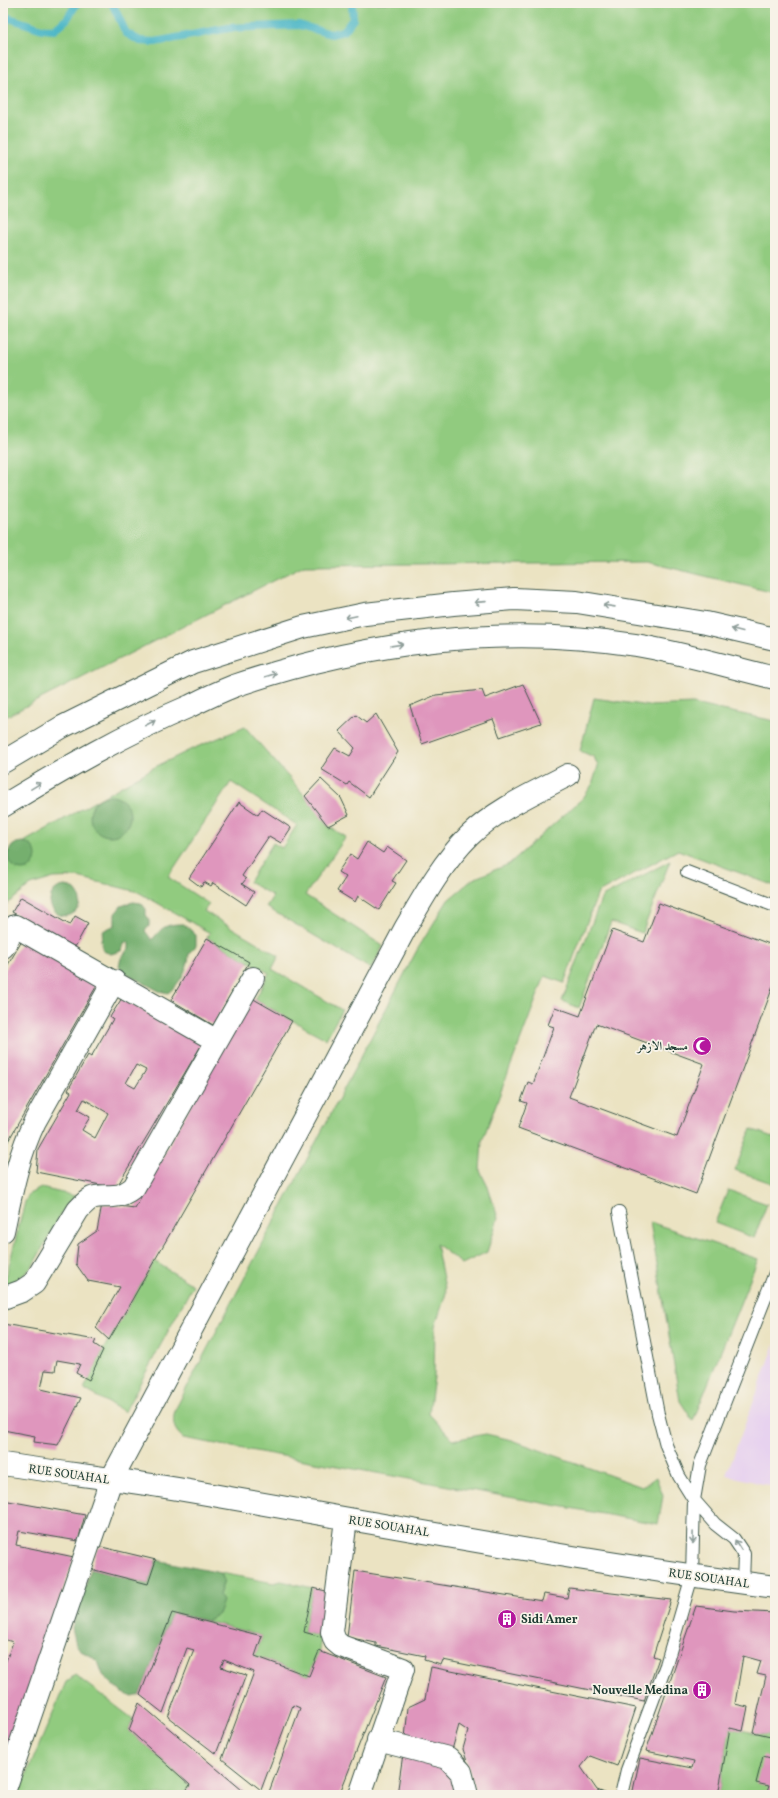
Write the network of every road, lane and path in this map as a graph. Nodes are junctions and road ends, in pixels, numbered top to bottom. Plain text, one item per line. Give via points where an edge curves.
1 (775, 639) edge
2 (775, 678) edge
3 (3, 762) edge
4 (568, 775) dead end
5 (3, 806) edge
6 (688, 872) dead end
7 (775, 906) edge
8 (3, 947) edge
9 (253, 978) dead end
10 (114, 981) junction
11 (217, 1041) junction
12 (619, 1212) dead end
13 (3, 1232) edge
14 (775, 1273) edge
15 (3, 1298) edge
16 (3, 1464) edge
17 (111, 1480) junction
18 (694, 1500) junction
19 (346, 1519) junction
20 (692, 1576) junction
21 (743, 1583) junction
22 (775, 1587) edge
23 (378, 1740) junction
24 (4, 1795) edge
25 (360, 1795) edge
26 (467, 1795) edge
27 (621, 1795) edge

1 -> 3 street via 706,623 577,602 514,599 365,614 303,627 193,662 62,727
5 -> 2 street via 83,758 157,720 234,686 310,664 392,646 435,640 516,636 574,638 637,646
4 - 17 street via 500,811 469,836 434,878
6 - 7 lane
8 - 10 street via 15,926
9 - 11 street
10 - 11 street
10 - 13 street via 24,1143
11 - 15 street via 134,1187 116,1197 99,1195 86,1201 34,1283
12 - 18 lane via 666,1445 679,1476
14 - 18 lane via 700,1465
16 - 17 street, RUE SOUAHAL
17 - 19 street, RUE SOUAHAL via 199,1492
17 - 24 street
18 -> 20 lane
21 -> 18 lane via 744,1554 734,1539 715,1524
19 - 20 street, RUE SOUAHAL
19 - 23 street via 332,1632 335,1641 347,1650 403,1669
20 - 21 street, RUE SOUAHAL
20 - 27 lane via 666,1665 627,1770
21 - 22 street, RUE SOUAHAL
23 - 25 street
23 - 26 street via 448,1758 461,1772

